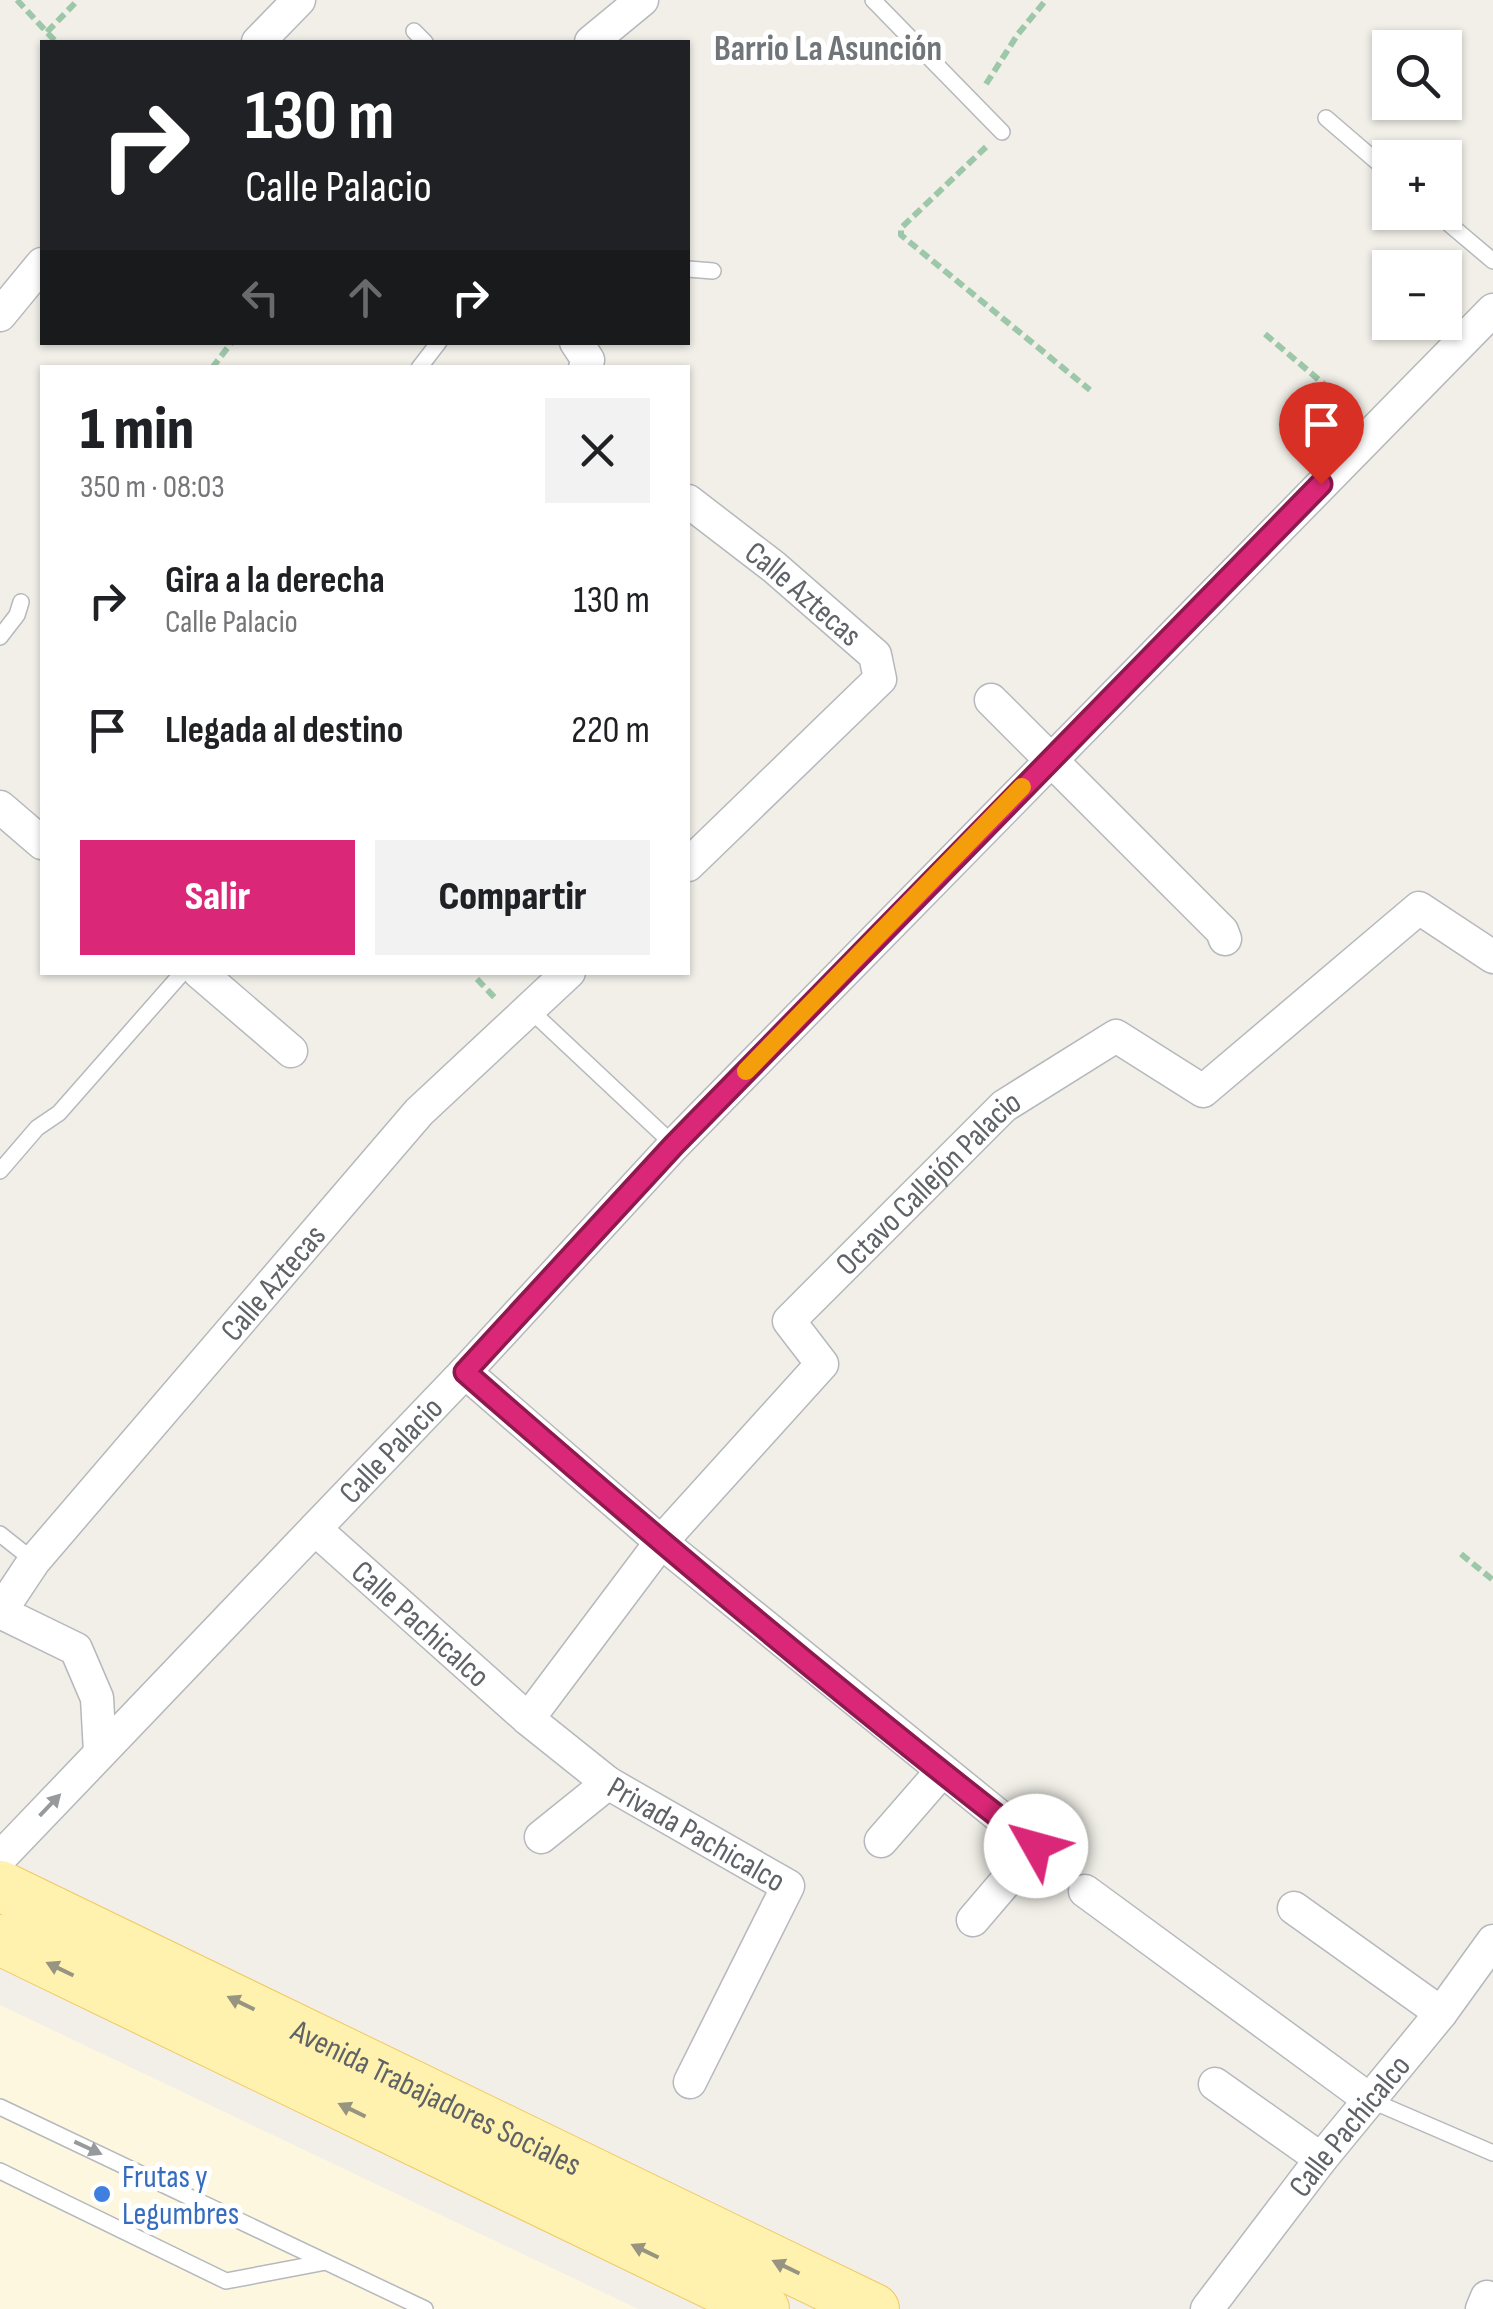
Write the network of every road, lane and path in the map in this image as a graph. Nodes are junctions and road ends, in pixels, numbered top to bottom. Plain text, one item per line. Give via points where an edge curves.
1 (16, 0) edge
2 (78, 0) edge
3 (299, 0) edge
4 (642, 0) edge
5 (873, 0) edge
6 (1046, 0) edge
7 (46, 32) junction
8 (54, 40) edge
9 (260, 40) edge
10 (593, 40) edge
11 (974, 103) junction
12 (1326, 118) dead end
13 (1002, 132) joint
14 (1372, 158) edge
15 (1456, 230) edge
16 (1493, 262) edge
17 (40, 266) edge
18 (690, 270) edge
19 (714, 271) dead end
20 (1493, 310) edge
21 (0, 315) edge
22 (1265, 334) dead end
23 (230, 345) edge
24 (437, 345) edge
25 (214, 365) edge
26 (421, 365) edge
27 (1090, 390) dead end
28 (1376, 429) junction
29 (690, 503) edge
30 (22, 602) dead end
31 (0, 637) edge
32 (991, 700) dead end
33 (1049, 759) junction
34 (0, 808) edge
35 (40, 841) edge
36 (690, 864) edge
37 (1225, 939) dead end
38 (1493, 957) edge
39 (181, 975) edge
40 (202, 975) edge
41 (566, 975) edge
42 (528, 1009) junction
43 (291, 1051) dead end
44 (674, 1145) junction
45 (0, 1171) edge
46 (465, 1372) junction
47 (315, 1529) junction
48 (0, 1534) edge
49 (660, 1542) junction
50 (1461, 1554) dead end
51 (34, 1561) junction
52 (1493, 1580) edge
53 (0, 1612) edge
54 (528, 1719) junction
55 (100, 1752) junction
56 (941, 1772) junction
57 (608, 1784) junction
58 (542, 1837) dead end
59 (881, 1840) dead end
60 (0, 1858) edge
61 (0, 1886) edge
62 (1086, 1891) dead end
63 (1294, 1908) dead end
64 (974, 1920) dead end
65 (0, 1940) edge
66 (1493, 1941) edge
67 (1441, 2013) junction
68 (690, 2082) dead end
69 (1215, 2084) dead end
70 (1370, 2100) junction
71 (0, 2106) edge
72 (1493, 2153) edge
73 (1321, 2159) junction
74 (0, 2172) edge
75 (326, 2262) junction
76 (425, 2309) edge
77 (764, 2309) edge
78 (874, 2309) edge
79 (1207, 2309) edge

1 - 7 path
2 - 7 path
3 - 9 street
4 - 10 street
5 - 11 lane
6 - 11 path
7 - 8 path
11 - 13 lane
12 - 14 lane
13 - 27 path via 901,228 902,236
15 - 16 lane
17 - 21 street
18 - 19 lane
20 - 28 street, Calle Palacio
22 - 28 path
23 - 25 path
24 - 26 lane
28 - 33 street, Calle Palacio
29 - 36 street, Calle Aztecas via 876,655 880,678
30 - 31 lane
32 - 33 street
33 - 37 street
33 - 44 street, Calle Palacio
34 - 35 street
38 - 49 street, Octavo Callejón Palacio via 1419,908 1203,1091 1116,1036 1004,1106 789,1321 822,1364
39 - 45 lane
40 - 43 street
41 - 42 street, Calle Aztecas
42 - 44 lane
42 - 51 street, Calle Aztecas via 419,1112
44 - 46 street, Calle Palacio
46 - 47 street, Calle Palacio
46 - 49 street
47 - 54 street, Calle Pachicalco
47 - 55 street, Calle Palacio
48 - 51 lane
49 - 54 street, Octavo Callejón Palacio
49 - 56 street
50 - 52 path
51 - 53 street, Calle Aztecas
53 - 55 street via 76,1649 98,1698
54 - 57 street, Privada Pachicalco
60 -> 55 street, Calle Palacio
56 - 59 street
56 - 64 street via 1036,1846
57 - 58 street
57 - 68 street, Privada Pachicalco via 788,1886
78 -> 61 main road, Avenida Trabajadores Sociales
62 - 70 street
63 - 67 street
77 -> 65 main road, Avenida Trabajadores Sociales
66 - 67 street, Calle Pachicalco
67 - 70 street, Calle Pachicalco
69 - 73 street
70 - 72 lane
70 - 73 street, Calle Pachicalco
71 -> 75 lane
73 - 79 street, Calle Pachicalco
74 - 75 lane via 226,2281
75 - 76 lane

